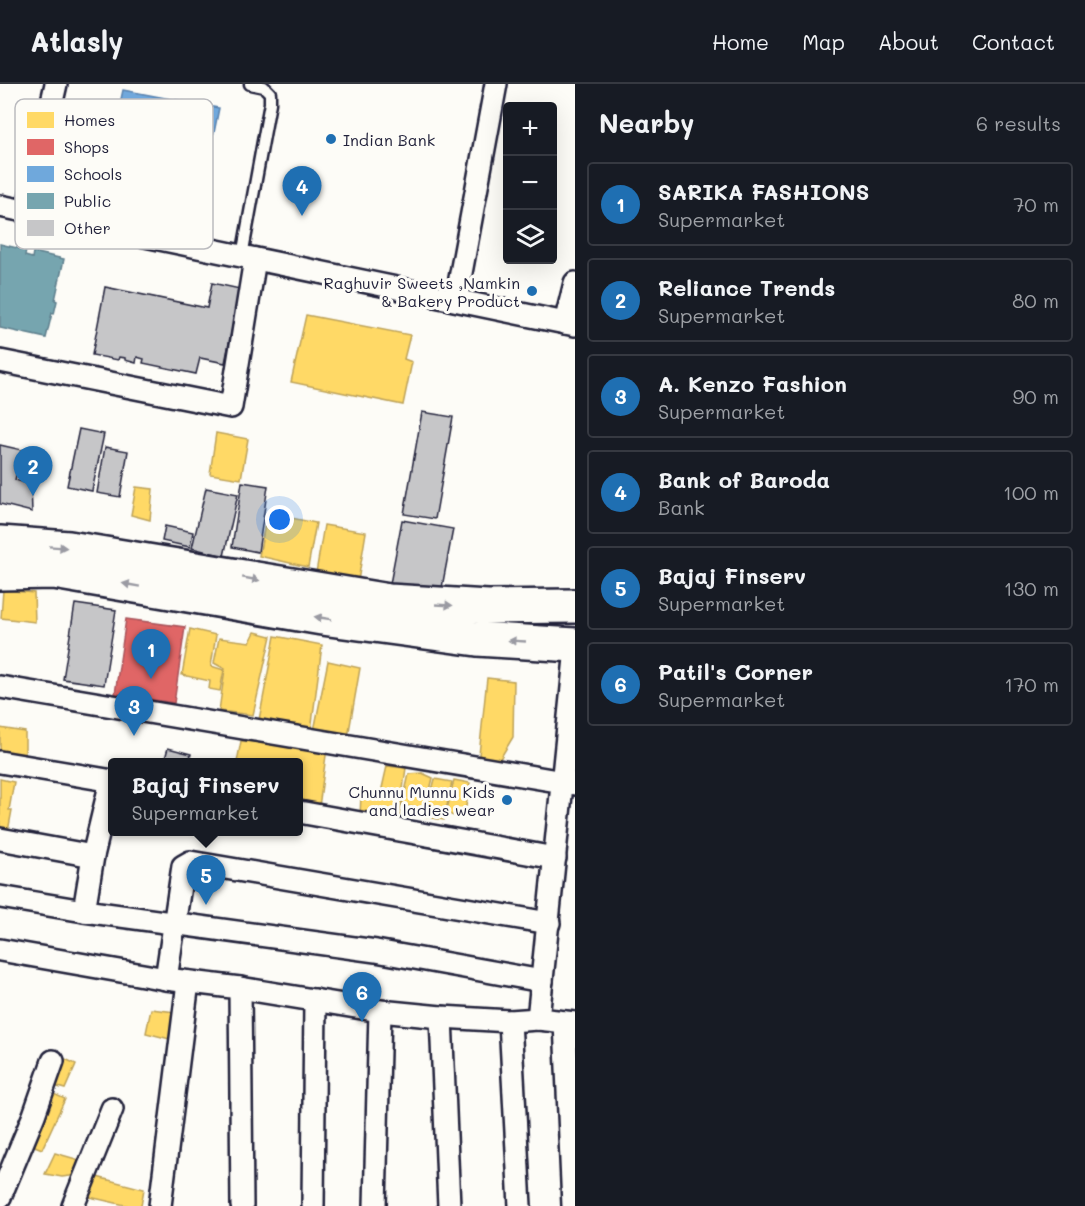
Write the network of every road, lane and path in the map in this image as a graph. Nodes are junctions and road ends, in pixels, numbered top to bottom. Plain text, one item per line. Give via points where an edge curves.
1 (56, 84) edge
2 (250, 84) edge
3 (496, 84) edge
4 (53, 99) edge
5 (0, 206) edge
6 (15, 209) edge
7 (210, 249) edge
8 (249, 257) junction
9 (575, 283) edge
10 (456, 300) junction
11 (570, 324) edge
12 (0, 361) edge
13 (0, 543) edge
14 (0, 573) edge
15 (575, 606) edge
16 (575, 645) edge
17 (575, 658) edge
18 (0, 687) edge
19 (0, 762) edge
20 (108, 780) edge
21 (569, 783) edge
22 (108, 797) edge
23 (303, 813) edge
24 (0, 839) edge
25 (93, 856) junction
26 (555, 858) junction
27 (0, 897) edge
28 (84, 911) junction
29 (175, 922) junction
30 (549, 923) junction
31 (0, 950) edge
32 (166, 979) junction
33 (542, 981) junction
34 (188, 982) junction
35 (240, 988) junction
36 (315, 1000) junction
37 (380, 1011) junction
38 (441, 1017) junction
39 (538, 1019) junction
40 (510, 1021) junction
41 (570, 1023) edge
42 (53, 1061) dead end
43 (112, 1109) dead end
44 (0, 1197) edge
45 (73, 1206) edge
46 (160, 1206) edge
47 (242, 1206) edge
48 (313, 1206) edge
49 (375, 1206) edge
50 (449, 1206) edge
51 (519, 1206) edge
52 (573, 1206) edge

1 - 4 street
2 - 8 lane via 264,87 270,93 270,103
3 - 10 street
5 - 6 street
7 - 8 street
8 - 10 street
8 - 12 street via 231,407
9 - 11 street
10 - 11 street
13 -> 15 main road via 69,548 389,601 488,607
16 -> 14 main road via 477,639 322,618 54,572
17 - 21 street
18 - 21 street
19 - 20 street
21 - 26 street
22 - 25 street
23 - 26 street
24 - 25 street
25 - 28 street
26 - 30 street
27 - 28 street
28 - 29 street
29 - 30 street via 183,866 190,862
29 - 32 street
29 - 33 street via 376,951
30 - 33 street
31 - 32 street
32 - 34 street
33 - 39 street
34 - 35 street
34 - 46 street
35 - 36 street
35 - 47 street
36 - 37 street
36 - 48 street
37 - 38 street
37 - 49 street
38 - 40 street
38 - 50 street
39 - 40 street
39 - 41 street
40 - 51 street
41 - 52 street
42 - 44 street
43 - 45 street

